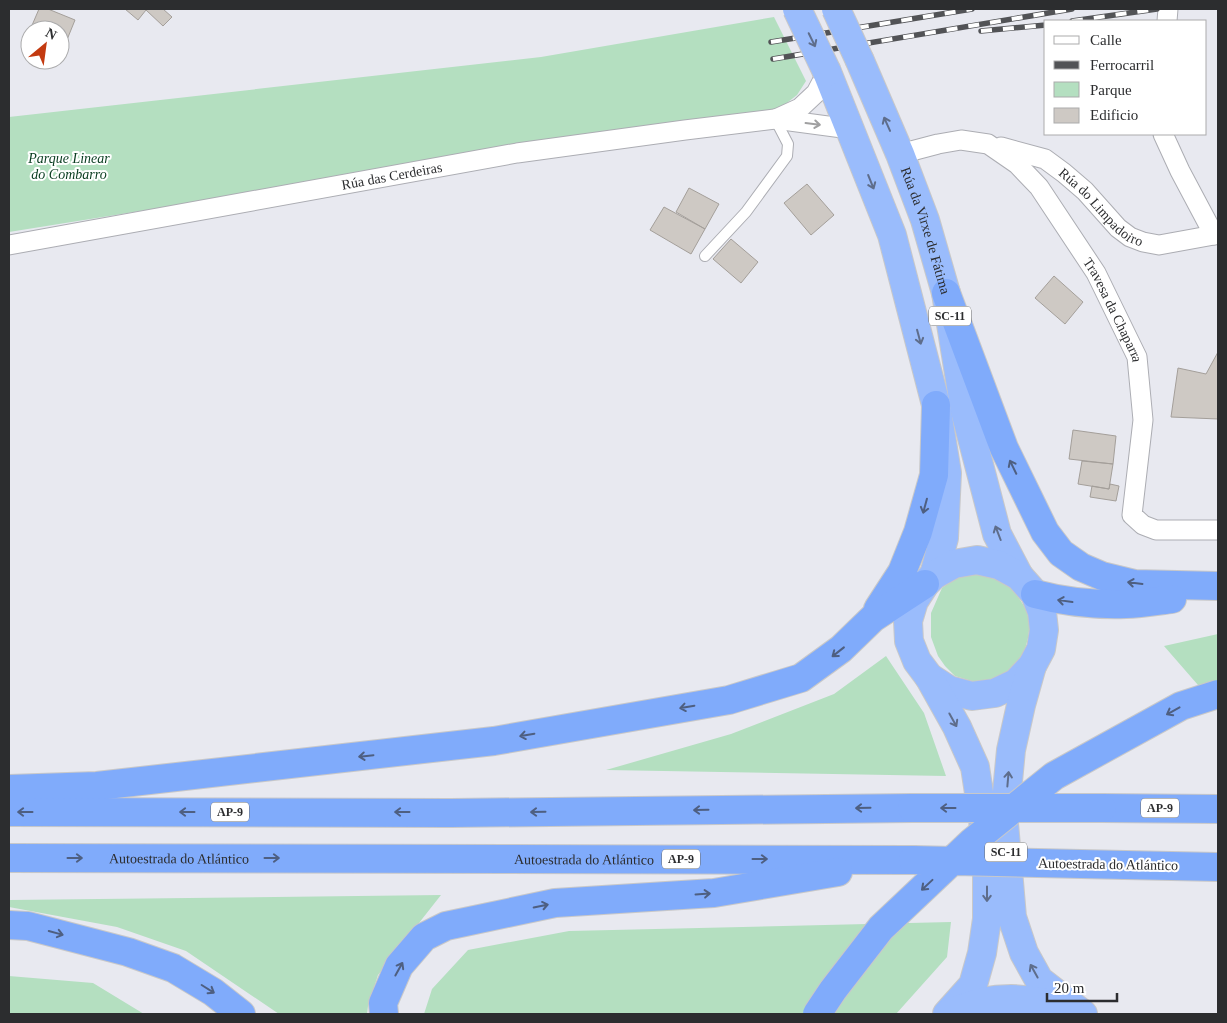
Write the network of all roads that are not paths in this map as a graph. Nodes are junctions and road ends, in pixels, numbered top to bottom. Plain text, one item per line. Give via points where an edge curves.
1 (797, 9) edge
2 (836, 9) edge
3 (827, 72) junction
4 (775, 119) junction
5 (850, 129) junction
6 (1163, 135) edge
7 (988, 144) junction
8 (900, 154) junction
9 (1216, 234) edge
10 (9, 244) edge
11 (704, 256) dead end
12 (946, 293) junction
13 (936, 406) junction
14 (1218, 530) edge
15 (929, 579) junction
16 (1027, 585) junction
17 (1218, 586) edge
18 (1218, 593) edge
19 (873, 618) junction
20 (1032, 666) junction
21 (929, 677) junction
22 (1218, 694) edge
23 (9, 790) edge
24 (1218, 809) edge
25 (9, 812) edge
26 (9, 858) edge
27 (913, 860) junction
28 (1218, 867) edge
29 (9, 925) edge
30 (241, 1014) edge
31 (384, 1014) edge
32 (817, 1014) edge
33 (947, 1014) edge
34 (1078, 1014) edge
35 (1083, 1014) edge

1 -> 3 highway, SC-11, bridge
8 -> 2 highway, Rúa da Virxe de Fátima / SC-11, bridge
3 - 4 street, Rúa das Cerdeiras via 816,93 800,108
3 - 5 highway, SC-11
4 -> 5 street, Rúa das Cerdeiras
4 - 10 street, Rúa das Cerdeiras via 517,153
4 - 11 lane via 788,144 787,156 746,212
5 -> 13 highway, SC-11 via 892,235
6 - 9 street
7 - 8 street, Travesa da Chaparra via 961,140
7 - 9 street, Rúa do Limpadoiro via 1045,159 1085,191 1130,237 1159,245
7 - 14 street, Travesa da Chaparra via 1017,164 1039,187 1096,273 1137,358 1143,420 1132,515 1143,525 1156,530
8 - 12 highway, Rúa da Virxe de Fátima / SC-11 via 925,220
16 -> 12 highway, Rúa da Virxe de Fátima / SC-11 via 997,534 967,420
17 -> 12 highway via 1135,584 1081,568 1062,553 1044,532 1004,448
13 - 15 highway, SC-11 via 947,473 944,538
13 -> 19 highway via 934,475 918,532 902,572
15 - 16 highway via 954,564 977,560 1000,565
15 - 19 highway
15 - 21 highway, SC-11 via 914,601 908,621 909,641 916,661
18 -> 16 highway via 1128,604 1096,604 1057,600
16 - 20 highway, SC-11 via 1042,612 1044,630 1041,649
19 -> 23 highway via 841,649 800,678 728,700 494,741 97,786
20 - 21 highway, SC-11 via 1016,683 995,693 972,696 949,690
35 -> 20 highway, SC-11 via 1039,980 1024,953 1012,917 1004,823 1011,750
21 -> 33 highway, SC-11 via 975,768 987,867 982,953 973,985
22 -> 32 highway, bridge via 1181,706 1054,776 972,842 881,928
24 -> 25 highway, AP-9, bridge
26 -> 27 highway, Autoestrada do Atlántico / AP-9
27 - 28 highway, Autoestrada do Atlántico / AP-9, bridge
31 -> 27 highway via 383,1003 399,966 424,937 446,926 555,903 714,893
29 -> 30 highway via 28,926 173,968 213,992
33 - 34 highway, SC-11 via 982,1002 1018,999 1054,1004

